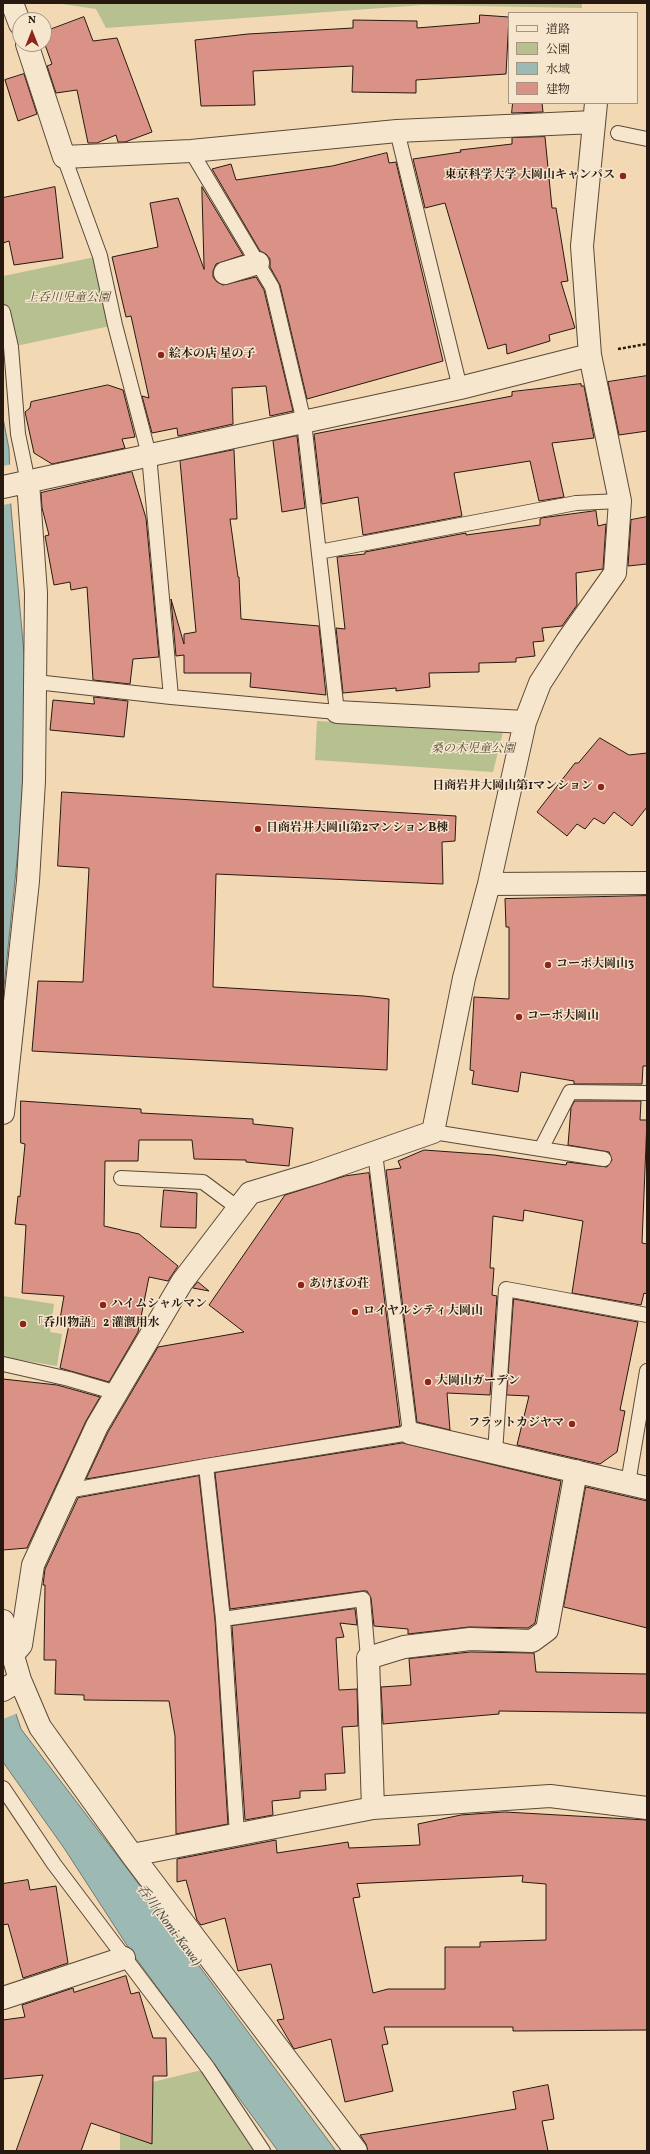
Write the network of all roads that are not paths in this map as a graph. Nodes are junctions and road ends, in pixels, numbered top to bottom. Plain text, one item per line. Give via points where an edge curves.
1 (30, 52) edge
2 (595, 113) edge
3 (397, 131) junction
4 (618, 133) dead end
5 (647, 139) edge
6 (191, 151) junction
7 (64, 157) junction
8 (258, 263) junction
9 (225, 273) dead end
10 (3, 312) edge
11 (590, 355) junction
12 (460, 388) junction
13 (304, 422) junction
14 (149, 455) junction
15 (18, 484) edge
16 (620, 500) junction
17 (319, 552) junction
18 (36, 682) junction
19 (171, 697) junction
20 (337, 712) junction
21 (525, 722) junction
22 (647, 883) edge
23 (489, 884) junction
24 (647, 1093) edge
25 (3, 1113) edge
26 (433, 1132) junction
27 (541, 1149) junction
28 (375, 1153) junction
29 (604, 1159) dead end
30 (121, 1178) dead end
31 (238, 1208) junction
32 (647, 1315) edge
33 (3, 1364) edge
34 (647, 1371) edge
35 (116, 1393) junction
36 (410, 1432) junction
37 (495, 1453) junction
38 (206, 1466) junction
39 (576, 1471) junction
40 (637, 1485) edge
41 (67, 1491) junction
42 (223, 1619) junction
43 (3, 1621) edge
44 (14, 1653) junction
45 (368, 1658) junction
46 (13, 1684) edge
47 (3, 1788) edge
48 (373, 1808) junction
49 (647, 1808) edge
50 (236, 1834) junction
51 (132, 1855) junction
52 (124, 1958) junction
53 (3, 1998) edge
54 (263, 2151) edge
55 (356, 2151) edge

1 - 7 street
2 - 3 street
2 - 11 street via 582,246
3 - 6 street
3 - 12 lane
4 - 5 lane
6 - 7 street
6 - 8 lane
7 - 14 lane via 100,256 115,326
8 - 9 street
8 - 13 lane via 272,287
10 - 15 lane via 11,347 18,434
11 - 12 street
11 - 16 street
12 - 13 street
13 - 14 street
13 - 17 lane
14 - 15 street
14 - 19 lane
15 - 18 street via 36,593
16 - 17 lane via 576,503
16 - 21 street via 615,573 566,641 544,677
17 - 20 lane
18 - 19 lane
18 - 25 street via 28,881
19 - 20 lane
20 - 21 street
21 - 23 street
22 - 23 street
23 - 26 street via 464,978
24 - 27 lane via 570,1092
26 - 27 lane
26 - 28 street
27 - 29 lane
28 - 31 street via 250,1192
28 - 36 lane
30 - 31 lane via 203,1182
31 - 35 street via 182,1282
32 - 37 lane via 506,1289
33 - 35 lane
34 - 40 lane
35 - 41 street via 97,1426
36 - 37 street
36 - 38 lane
37 - 39 street
38 - 41 lane
38 - 42 lane
39 - 40 street
39 - 45 street via 547,1630 532,1641 470,1639 404,1647
41 - 44 street via 33,1565 21,1645
42 - 45 lane via 363,1599
42 - 50 lane
43 - 44 street
44 - 46 street
45 - 48 street
46 - 51 street via 40,1727
47 - 52 lane via 54,1864
48 - 49 street via 550,1796
48 - 50 street
50 - 51 street
51 - 55 street
52 - 53 street
52 - 54 lane via 208,2068

